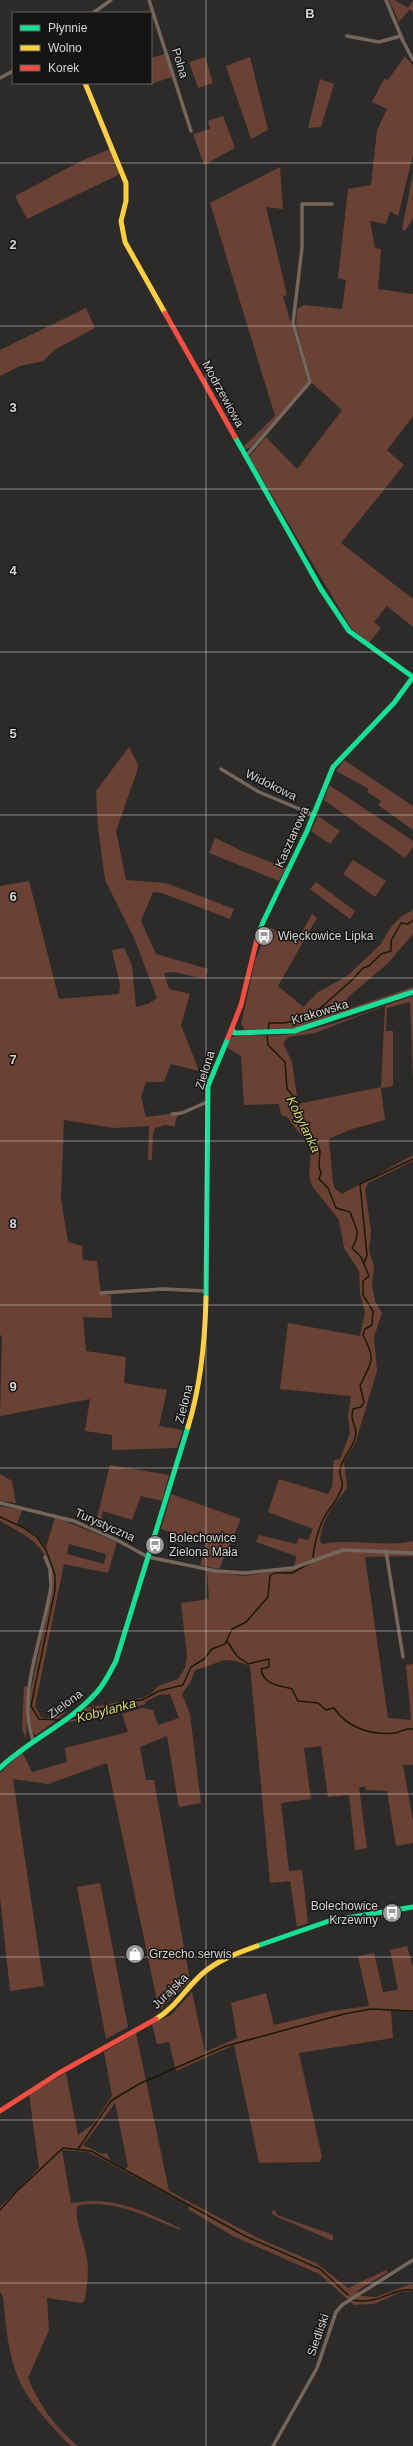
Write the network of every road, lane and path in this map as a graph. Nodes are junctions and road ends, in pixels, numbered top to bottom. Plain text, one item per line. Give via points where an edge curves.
1 (111, 0) edge
2 (149, 0) edge
3 (386, 0) edge
4 (94, 12) edge
5 (347, 36) dead end
6 (401, 36) junction
7 (413, 60) edge
8 (12, 72) edge
9 (0, 78) edge
10 (85, 84) edge
11 (191, 131) dead end
12 (332, 204) dead end
13 (246, 456) junction
14 (413, 677) edge
15 (221, 769) dead end
16 (314, 815) junction
17 (413, 992) edge
18 (232, 1029) junction
19 (201, 1076) dead end
20 (210, 1081) junction
21 (207, 1102) junction
22 (172, 1114) dead end
23 (206, 1291) junction
24 (100, 1293) dead end
25 (0, 1503) edge
26 (386, 1552) junction
27 (413, 1554) edge
28 (45, 1557) dead end
29 (148, 1557) junction
30 (403, 1657) dead end
31 (33, 1740) junction
32 (0, 1768) edge
33 (413, 1907) edge
34 (0, 2111) edge
35 (413, 2260) edge
36 (272, 2446) edge

1 - 4 street
2 - 11 street, Polna
3 - 6 street
5 - 6 street via 379,42
6 - 7 street
8 - 9 street
10 - 13 street, Modrzewiowa via 126,183 126,201 121,221 125,242
12 - 13 street via 302,204 302,248 293,323 310,382
13 - 14 street, Modrzewiowa via 321,589 349,631
14 - 16 street, Kasztanowa via 394,703 333,767
15 - 16 street, Widokowa via 259,792
16 - 18 street, Kasztanowa via 263,922
17 - 18 street, Krakowska via 308,1027 273,1033 234,1033
18 - 20 street, Zielona
19 - 20 street
20 - 21 street, Zielona
21 - 22 street via 182,1113
21 - 23 street, Zielona
23 - 24 street via 163,1289
23 - 29 street, Zielona via 205,1347 196,1404
25 - 29 street, Turystyczna via 74,1521
26 - 27 street, Turystyczna
26 - 29 street, Turystyczna via 343,1550 293,1568 244,1573 216,1571
26 - 30 street
28 - 31 street, Zielona via 50,1569 51,1586 28,1696 28,1726
29 - 31 street, Zielona via 114,1664 105,1682 88,1702
31 - 32 street, Zielona
33 - 34 street, Jurajska via 329,1921 276,1938 221,1960 202,1974 173,2006 159,2017 70,2066
35 - 36 street, Siedliski via 351,2297 336,2312 317,2368

